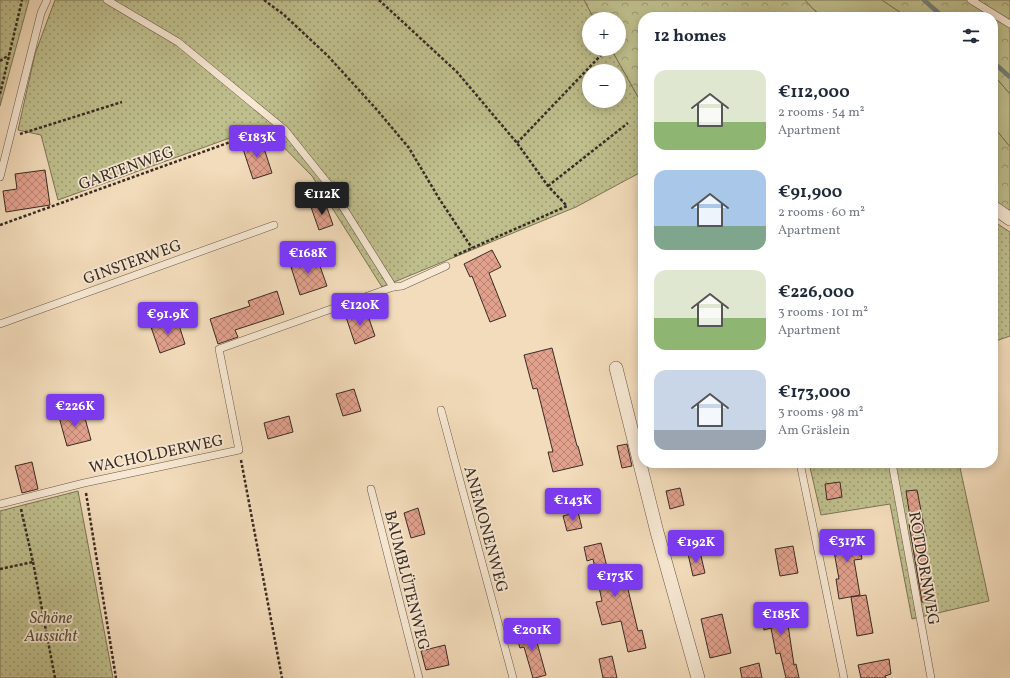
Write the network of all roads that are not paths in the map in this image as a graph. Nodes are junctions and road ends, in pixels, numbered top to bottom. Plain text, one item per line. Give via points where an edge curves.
1 (47, 0) edge
2 (107, 0) edge
3 (972, 0) edge
4 (991, 12) edge
5 (998, 16) edge
6 (1010, 24) edge
7 (0, 177) edge
8 (998, 211) edge
9 (1010, 219) edge
10 (274, 225) dead end
11 (446, 266) dead end
12 (393, 287) junction
13 (0, 324) edge
14 (616, 368) dead end
15 (441, 410) dead end
16 (638, 456) edge
17 (641, 468) edge
18 (801, 468) edge
19 (893, 468) edge
20 (371, 488) dead end
21 (0, 504) edge
22 (419, 678) edge
23 (513, 678) edge
24 (698, 678) edge
25 (844, 678) edge
26 (931, 678) edge

1 - 7 lane via 41,13
2 - 12 lane via 178,42 285,130 328,185
3 - 4 lane
5 - 6 lane
8 - 9 street
10 - 13 lane, GINSTERWEG
11 - 12 lane, WACHOLDERWEG via 402,286
12 - 21 lane, WACHOLDERWEG via 219,349 239,450
14 - 16 street
15 - 23 lane, ANEMONENWEG
17 - 24 street
18 - 25 lane
19 - 26 lane, ROTDORNWEG
20 - 22 lane, BAUMBLÜTENWEG

